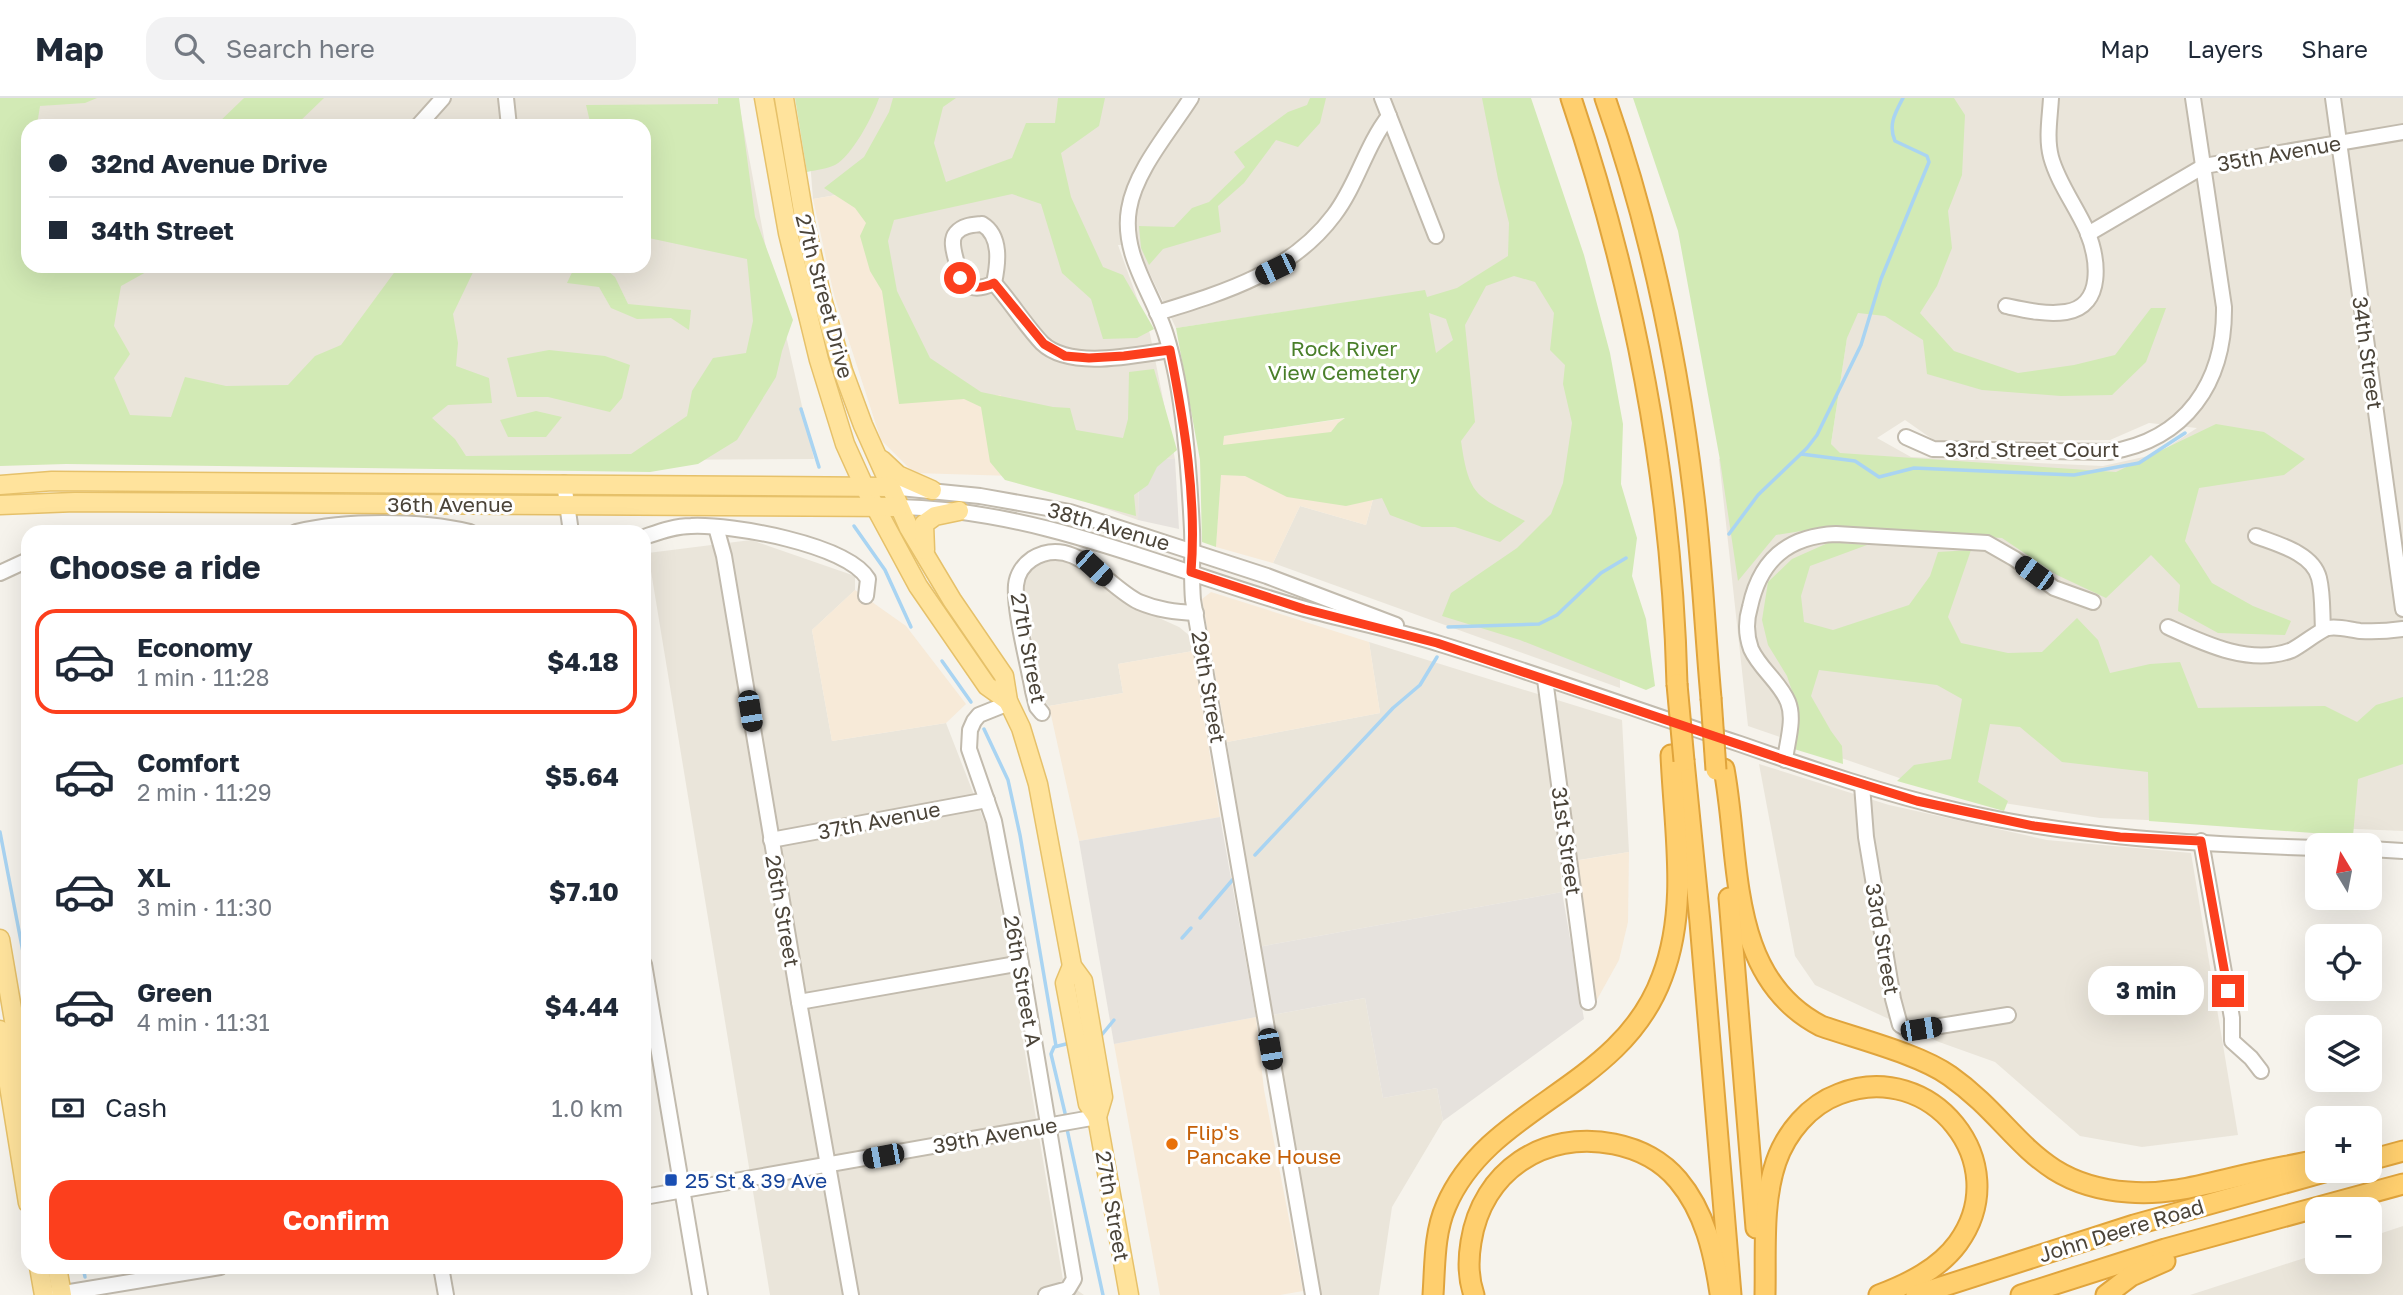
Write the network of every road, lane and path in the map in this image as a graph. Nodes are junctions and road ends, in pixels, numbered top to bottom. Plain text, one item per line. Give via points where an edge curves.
1 (443, 98) edge
2 (506, 98) edge
3 (764, 98) edge
4 (784, 98) edge
5 (1191, 98) edge
6 (1382, 98) edge
7 (1571, 98) edge
8 (1605, 98) edge
9 (2051, 98) edge
10 (2193, 98) edge
11 (2333, 98) edge
12 (1389, 116) junction
13 (424, 119) edge
14 (508, 119) edge
15 (2403, 132) edge
16 (2340, 143) junction
17 (2203, 167) junction
18 (2088, 233) junction
19 (1436, 236) dead end
20 (994, 283) junction
21 (2006, 306) dead end
22 (1157, 313) junction
23 (1170, 350) junction
24 (1906, 437) dead end
25 (845, 444) junction
26 (876, 455) junction
27 (565, 483) junction
28 (0, 485) edge
29 (816, 485) junction
30 (864, 486) junction
31 (890, 487) junction
32 (932, 490) junction
33 (0, 505) edge
34 (567, 505) junction
35 (824, 506) junction
36 (874, 506) junction
37 (899, 507) junction
38 (959, 511) junction
39 (334, 525) edge
40 (432, 525) edge
41 (570, 525) edge
42 (716, 527) junction
43 (651, 535) edge
44 (2256, 536) dead end
45 (1193, 551) junction
46 (898, 552) junction
47 (926, 557) junction
48 (21, 563) edge
49 (1191, 572) junction
50 (0, 573) edge
51 (866, 596) dead end
52 (2093, 602) dead end
53 (2403, 609) edge
54 (1196, 613) junction
55 (2168, 627) dead end
56 (2329, 628) junction
57 (2403, 629) edge
58 (1437, 643) junction
59 (1545, 679) junction
60 (1009, 702) junction
61 (1042, 713) dead end
62 (1677, 758) junction
63 (1785, 760) junction
64 (1720, 769) junction
65 (1862, 785) junction
66 (987, 800) junction
67 (771, 840) junction
68 (2201, 841) junction
69 (2305, 847) edge
70 (2382, 849) edge
71 (2403, 850) edge
72 (0, 939) edge
73 (1021, 963) junction
74 (799, 1002) junction
75 (1588, 1002) dead end
76 (651, 1007) edge
77 (2008, 1015) dead end
78 (12, 1036) edge
79 (2261, 1071) dead end
80 (21, 1073) edge
81 (1097, 1117) junction
82 (1046, 1126) junction
83 (21, 1130) edge
84 (2403, 1146) edge
85 (2382, 1149) edge
86 (2403, 1152) edge
87 (2382, 1157) edge
88 (2305, 1163) edge
89 (828, 1166) junction
90 (2305, 1177) edge
91 (2403, 1184) edge
92 (681, 1191) junction
93 (651, 1196) edge
94 (2352, 1197) edge
95 (2305, 1210) edge
96 (2305, 1214) edge
97 (43, 1274) edge
98 (56, 1274) edge
99 (177, 1274) edge
100 (442, 1274) edge
101 (54, 1294) edge
102 (446, 1295) edge
103 (700, 1295) edge
104 (851, 1295) edge
105 (1046, 1295) edge
106 (1129, 1295) edge
107 (1313, 1295) edge
108 (1433, 1295) edge
109 (1474, 1295) edge
110 (1720, 1295) edge
111 (1731, 1295) edge
112 (1764, 1295) edge
113 (1879, 1295) edge
114 (1916, 1295) edge
115 (2021, 1295) edge
116 (2106, 1295) edge

1 - 13 street
2 - 14 street
3 - 25 main road, 27th Street Drive via 788,233
4 - 26 main road, 27th Street Drive via 822,299 843,371
5 - 22 street, 29th Street via 1142,174 1129,209 1132,256
6 - 12 street
7 - 62 highway, bridge via 1611,224 1649,395 1675,629
8 - 64 highway, bridge via 1644,226 1677,379 1694,494
9 - 18 street via 2052,160
10 - 17 street
11 - 16 street, 34th Street
12 - 19 street
12 - 22 street via 1334,215 1303,248 1252,280
15 - 16 street, 35th Avenue
16 - 17 street, 35th Avenue
16 - 53 street, 34th Street
17 - 18 street, 35th Avenue
17 - 24 street, 33rd Street Court via 2224,307 2223,339 2210,381 2184,416 2158,437 2109,452 1933,449
18 - 21 street via 2097,276 2084,304 2064,312
20 - 20 street via 993,233 982,225 965,226 953,240 960,278 977,288
20 - 23 street via 1044,344 1065,356
22 - 23 street, 29th Street
23 - 45 street, 29th Street via 1185,440
25 - 29 main road via 843,473 834,481
25 - 30 main road, 27th Street Drive
26 - 31 main road, 27th Street Drive
26 - 32 main road via 898,475
27 - 28 main road, 36th Avenue via 52,481
27 - 29 main road, 36th Avenue
27 - 34 street
29 - 30 main road, 36th Avenue
30 - 31 main road, 36th Avenue
30 - 36 main road, 27th Street
31 - 32 street, 38th Avenue
31 - 37 main road, 27th Street
32 - 45 street, 38th Avenue via 1070,512
33 - 34 main road, 36th Avenue
34 - 35 main road, 36th Avenue
34 - 41 street
35 - 36 main road, 36th Avenue
35 - 46 main road via 874,525
36 - 37 main road, 36th Avenue
36 - 46 main road, 27th Street
37 - 38 street, 38th Avenue
37 - 47 main road, 27th Street
38 - 47 main road via 936,516 925,524
38 - 49 street, 38th Avenue via 1055,530
39 - 40 street, 36th Avenue
42 - 43 street via 691,526
42 - 51 street via 796,541 851,563 867,579
42 - 67 street, 26th Street
44 - 56 street via 2309,562 2319,576
45 - 49 street, 29th Street
45 - 58 street, 38th Avenue via 1331,598
46 - 60 main road, 27th Street via 987,686
47 - 60 main road, 27th Street via 1004,676
48 - 50 street
49 - 54 street, 29th Street
49 - 58 street, 38th Avenue via 1304,609
52 - 63 street via 2054,588 1987,544 1836,534 1814,535 1787,548 1760,576 1747,617 1750,647 1788,701 1791,714
54 - 61 street, 27th Street via 1158,610 1135,600 1074,556 1034,557 1022,569 1016,587 1035,701
54 - 107 street, 29th Street
55 - 56 street via 2207,645 2252,656 2288,651
56 - 57 street
58 - 59 street, 38th Avenue
59 - 63 street, 38th Avenue
59 - 75 street, 31st Street
60 - 66 street, 26th Street A via 979,715 970,730 969,749
60 - 81 main road, 27th Street via 1038,784 1072,966 1065,983 1088,1104
62 - 108 highway via 1677,918 1661,980 1642,1016 1617,1047 1493,1143 1469,1167 1441,1223
62 - 111 highway via 1690,805
63 - 65 street, 38th Avenue
64 - 88 highway via 1730,801 1749,937 1773,986 1806,1019 1947,1075 2036,1157 2060,1175 2095,1188 2161,1193
64 - 112 highway
65 - 68 street, 38th Avenue via 2034,826
65 - 77 street, 33rd Street via 1866,837 1900,1025 1921,1029
66 - 67 street, 37th Avenue
66 - 73 street, 26th Street A
67 - 74 street, 26th Street
68 - 69 street, 38th Avenue
68 - 79 street via 2232,1018 2232,1041
70 - 71 street
72 - 78 main road
73 - 74 street
73 - 82 street, 26th Street A
74 - 89 street, 26th Street
76 - 92 street
78 - 80 main road
78 - 83 main road
81 - 82 street, 39th Avenue
81 - 106 main road, 27th Street
82 - 89 street, 39th Avenue
82 - 105 street, 26th Street A via 1074,1279 1061,1292
84 - 85 highway
86 - 87 highway
89 - 92 street, 39th Avenue
89 - 104 street, 26th Street
90 - 114 highway, John Deere Road via 2134,1225
91 - 94 highway, John Deere Road
92 - 93 street, 39th Avenue
92 - 103 street
95 - 115 highway, John Deere Road
96 - 116 highway via 2250,1237 2164,1261 2131,1276
97 - 101 main road
98 - 101 main road
99 - 101 street
100 - 102 street
109 - 110 highway via 1469,1262 1473,1228 1497,1182 1536,1152 1590,1140 1647,1155 1677,1179 1705,1228
112 - 113 highway via 1770,1183 1789,1135 1829,1097 1887,1086 1935,1104 1958,1128 1974,1166 1976,1187 1972,1214 1957,1244 1926,1273

